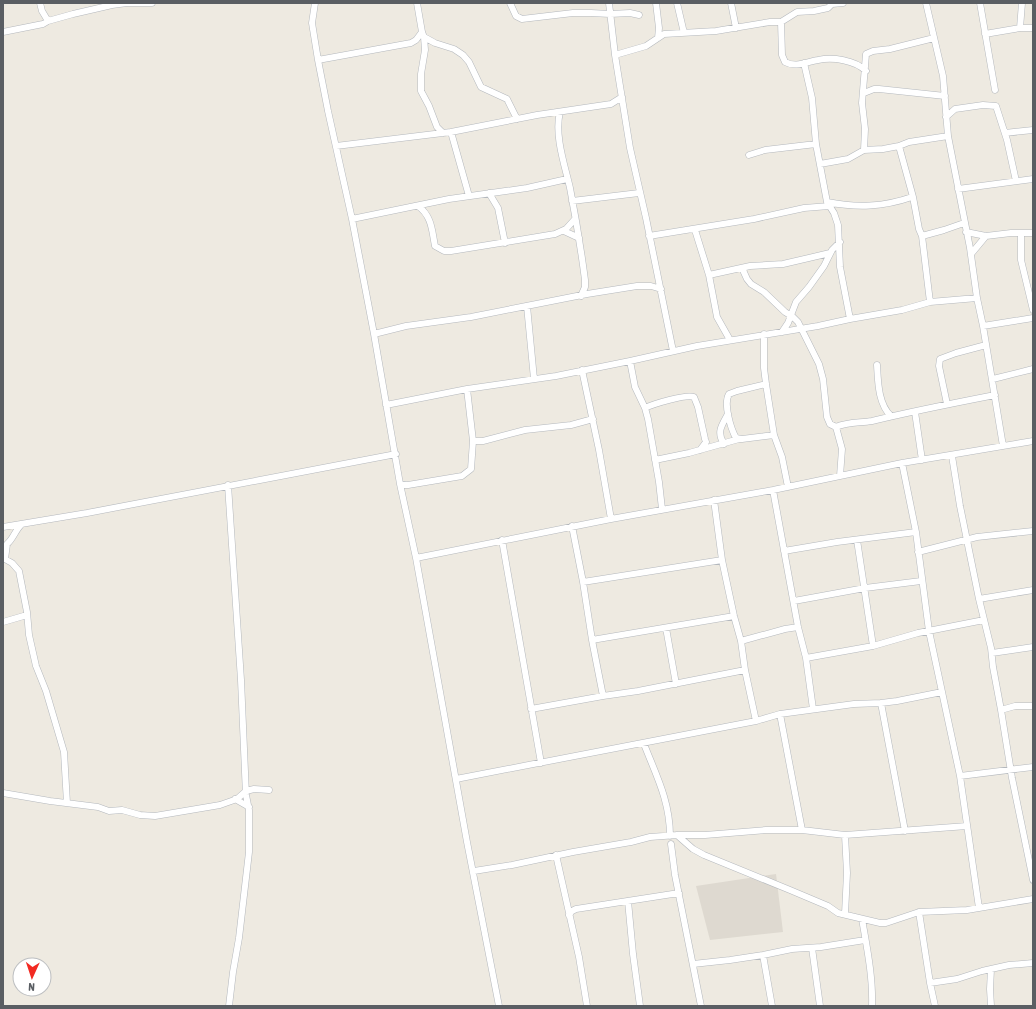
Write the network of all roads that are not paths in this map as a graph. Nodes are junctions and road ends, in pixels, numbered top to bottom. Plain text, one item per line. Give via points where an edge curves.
1 (40, 3) edge
2 (152, 3) edge
3 (314, 3) edge
4 (417, 3) edge
5 (510, 3) edge
6 (609, 3) edge
7 (656, 3) edge
8 (677, 3) edge
9 (731, 3) edge
10 (843, 3) edge
11 (926, 3) edge
12 (980, 3) edge
13 (1022, 3) edge
14 (832, 4) edge
15 (610, 14) junction
16 (639, 15) dead end
17 (48, 21) junction
18 (781, 22) junction
19 (736, 28) junction
20 (1020, 28) junction
21 (1033, 28) edge
22 (3, 32) edge
23 (684, 33) junction
24 (985, 34) junction
25 (423, 35) junction
26 (658, 38) junction
27 (934, 38) junction
28 (615, 55) junction
29 (318, 60) junction
30 (804, 63) junction
31 (866, 71) junction
32 (995, 90) dead end
33 (864, 93) junction
34 (945, 96) junction
35 (622, 97) junction
36 (560, 112) junction
37 (946, 117) junction
38 (517, 119) junction
39 (1033, 130) edge
40 (451, 132) junction
41 (443, 133) junction
42 (1005, 133) junction
43 (948, 136) junction
44 (816, 144) junction
45 (336, 146) junction
46 (899, 146) junction
47 (864, 150) junction
48 (749, 155) dead end
49 (820, 164) junction
50 (568, 179) junction
51 (1033, 179) edge
52 (1016, 181) junction
53 (958, 189) junction
54 (640, 192) junction
55 (489, 193) junction
56 (470, 196) junction
57 (912, 197) junction
58 (572, 201) junction
59 (828, 204) junction
60 (418, 206) junction
61 (352, 219) junction
62 (575, 219) junction
63 (964, 223) junction
64 (695, 230) junction
65 (564, 231) junction
66 (966, 232) junction
67 (1021, 233) junction
68 (1033, 233) edge
69 (649, 236) junction
70 (922, 236) junction
71 (986, 236) junction
72 (579, 238) junction
73 (840, 242) junction
74 (505, 243) junction
75 (830, 253) junction
76 (971, 254) junction
77 (742, 268) junction
78 (709, 275) junction
79 (586, 283) junction
80 (661, 289) junction
81 (595, 293) junction
82 (581, 296) junction
83 (977, 298) junction
84 (930, 302) junction
85 (527, 306) junction
86 (1033, 310) edge
87 (791, 316) junction
88 (1033, 318) edge
89 (850, 319) junction
90 (983, 326) junction
91 (801, 329) junction
92 (782, 332) junction
93 (374, 334) junction
94 (764, 334) junction
95 (730, 340) junction
96 (986, 345) junction
97 (673, 351) junction
98 (630, 361) junction
99 (877, 365) dead end
100 (1033, 369) edge
101 (582, 370) junction
102 (534, 379) junction
103 (993, 379) junction
104 (766, 384) junction
105 (467, 389) junction
106 (995, 395) junction
107 (947, 404) junction
108 (386, 405) junction
109 (644, 408) junction
110 (914, 412) junction
111 (728, 414) junction
112 (891, 416) junction
113 (593, 419) junction
114 (836, 427) junction
115 (774, 435) junction
116 (739, 439) junction
117 (473, 441) junction
118 (1033, 441) edge
119 (724, 444) junction
120 (1003, 446) junction
121 (700, 450) junction
122 (396, 454) junction
123 (952, 456) junction
124 (655, 460) junction
125 (922, 460) junction
126 (902, 463) junction
127 (840, 476) junction
128 (400, 484) junction
129 (228, 485) junction
130 (788, 486) junction
131 (773, 490) junction
132 (714, 500) junction
133 (662, 510) junction
134 (611, 519) junction
135 (22, 524) junction
136 (572, 526) junction
137 (3, 527) edge
138 (1033, 531) edge
139 (916, 532) junction
140 (968, 539) junction
141 (502, 540) junction
142 (857, 540) junction
143 (784, 551) junction
144 (918, 552) junction
145 (416, 558) junction
146 (4, 559) edge
147 (722, 560) junction
148 (921, 581) junction
149 (583, 582) junction
150 (865, 588) junction
151 (1033, 590) edge
152 (979, 599) junction
153 (794, 601) junction
154 (27, 615) junction
155 (734, 616) junction
156 (984, 620) junction
157 (3, 622) edge
158 (798, 627) junction
159 (666, 628) junction
160 (928, 631) junction
161 (592, 640) junction
162 (741, 641) junction
163 (873, 646) junction
164 (1033, 647) edge
165 (992, 653) junction
166 (806, 658) junction
167 (745, 670) junction
168 (676, 684) junction
169 (942, 692) junction
170 (603, 696) junction
171 (881, 703) junction
172 (1033, 706) edge
173 (531, 709) junction
174 (813, 709) junction
175 (1001, 710) junction
176 (780, 714) junction
177 (756, 721) junction
178 (644, 744) junction
179 (541, 763) junction
180 (1033, 767) edge
181 (1011, 770) junction
182 (960, 776) junction
183 (456, 779) junction
184 (270, 790) dead end
185 (246, 792) junction
186 (3, 793) edge
187 (236, 800) junction
188 (67, 803) junction
189 (249, 807) junction
190 (967, 826) junction
191 (802, 830) junction
192 (905, 831) junction
193 (677, 835) junction
194 (845, 835) junction
195 (670, 836) junction
196 (1033, 837) edge
197 (1025, 839) junction
198 (671, 844) dead end
199 (556, 855) junction
200 (474, 871) junction
201 (1033, 880) edge
202 (679, 893) junction
203 (1033, 899) edge
204 (628, 901) junction
205 (566, 904) junction
206 (979, 908) junction
207 (576, 909) junction
208 (919, 912) junction
209 (845, 914) junction
210 (569, 915) junction
211 (862, 919) junction
212 (865, 940) junction
213 (812, 948) junction
214 (763, 955) junction
215 (1033, 963) edge
216 (693, 964) junction
217 (991, 969) junction
218 (930, 983) junction
219 (229, 1006) edge
220 (499, 1006) edge
221 (587, 1006) edge
222 (640, 1006) edge
223 (702, 1006) edge
224 (772, 1006) edge
225 (820, 1006) edge
226 (872, 1006) edge
227 (935, 1006) edge
228 (992, 1006) edge

1 - 17 street
2 - 17 street via 122,4
3 - 29 street via 312,23
4 - 25 street
5 - 15 street via 516,16 522,20 573,13
6 - 15 street
7 - 26 street
8 - 23 street
9 - 19 street
10 - 14 street
11 - 27 street
12 - 24 street
13 - 20 street
14 - 18 street via 828,8 797,12
15 - 16 street
15 - 28 street
17 - 22 street
18 - 19 street
18 - 30 street via 782,55 785,62 791,65
19 - 23 street
20 - 21 street
20 - 24 street
23 - 26 street via 664,34
24 - 32 street
25 - 29 street via 411,43
25 - 38 street via 463,55 481,87 507,99
25 - 41 street via 425,50 421,91 437,127
26 - 28 street via 646,46
27 - 31 street via 868,52
27 - 34 street
28 - 35 street
29 - 45 street
30 - 31 street via 841,60 861,66
30 - 44 street via 812,98
31 - 33 street
33 - 34 street via 879,89
33 - 47 street
34 - 37 street
35 - 36 street via 611,104
35 - 54 street
36 - 38 street
36 - 50 street via 558,123
37 - 42 street via 955,109 996,106
37 - 43 street
38 - 40 street
39 - 42 street
40 - 41 street
40 - 56 street
41 - 45 street
42 - 52 street
43 - 46 street
43 - 53 street
44 - 48 street via 766,150
44 - 49 street
45 - 61 street
46 - 47 street
46 - 57 street
47 - 49 street via 848,159
49 - 59 street
50 - 55 street
50 - 58 street
51 - 52 street
52 - 53 street
53 - 63 street
54 - 58 street
54 - 69 street
55 - 56 street
55 - 74 street via 498,208
56 - 60 street
57 - 59 street via 864,207
57 - 70 street
58 - 62 street
59 - 64 street
59 - 73 street via 838,225
60 - 61 street
60 - 74 street via 430,221 435,246 444,251
61 - 93 street
62 - 65 street
62 - 72 street
63 - 66 street
63 - 70 street
64 - 69 street
64 - 78 street
65 - 72 street
65 - 74 street
66 - 71 street
66 - 76 street
67 - 68 street
67 - 71 street
67 - 86 street via 1021,260
69 - 80 street
70 - 84 street
71 - 76 street
72 - 79 street
73 - 75 street
73 - 89 street via 840,267
75 - 77 street via 783,264
75 - 87 street via 824,266 796,302
76 - 83 street
77 - 78 street
77 - 87 street via 751,284
78 - 95 street via 717,317
79 - 81 street
79 - 82 street
80 - 81 street via 646,285
80 - 97 street
81 - 82 street
82 - 85 street
83 - 84 street
83 - 90 street
84 - 89 street via 902,310
85 - 93 street via 406,326
85 - 102 street
87 - 91 street via 797,320
87 - 92 street
88 - 90 street
89 - 91 street
90 - 96 street
91 - 92 street
91 - 114 street via 819,364 827,417 830,424
92 - 94 street
93 - 108 street
94 - 95 street
94 - 104 street
95 - 97 street
96 - 103 street
96 - 107 street via 940,359 939,366
97 - 98 street
98 - 101 street
98 - 109 street via 635,387
99 - 112 street via 882,400
100 - 103 street
101 - 102 street
101 - 113 street
102 - 105 street
103 - 106 street
104 - 111 street via 729,394 726,405
104 - 115 street
105 - 108 street
105 - 117 street
106 - 107 street
106 - 120 street
107 - 110 street
108 - 122 street
109 - 121 street via 683,396 694,397 706,442
109 - 124 street
110 - 112 street
110 - 125 street
111 - 116 street via 735,436
111 - 119 street via 720,431 720,438
112 - 114 street
113 - 117 street
113 - 134 street
114 - 127 street via 842,452
115 - 116 street
115 - 130 street
116 - 119 street
117 - 128 street via 472,466 462,476 408,485
118 - 120 street
119 - 121 street
120 - 123 street
121 - 124 street
122 - 128 street
122 - 129 street
123 - 125 street
123 - 140 street
124 - 133 street
125 - 126 street
126 - 127 street
126 - 139 street
127 - 130 street
128 - 145 street
129 - 135 street
129 - 185 street
130 - 131 street
131 - 132 street
131 - 143 street
132 - 133 street
132 - 147 street
133 - 134 street
134 - 136 street
135 - 137 street
135 - 146 street via 7,544
136 - 141 street
136 - 149 street
138 - 140 street
139 - 142 street
139 - 144 street
140 - 144 street
140 - 152 street
141 - 145 street
141 - 173 street
142 - 143 street
142 - 150 street
143 - 153 street
144 - 148 street
145 - 183 street
146 - 154 street via 19,571
147 - 149 street
147 - 155 street
148 - 150 street
148 - 160 street
149 - 161 street
150 - 153 street
150 - 163 street
151 - 152 street
152 - 156 street
153 - 158 street
154 - 157 street
154 - 188 street via 28,635 36,666 64,752
155 - 159 street
155 - 162 street
156 - 160 street
156 - 165 street
158 - 162 street via 785,628
158 - 166 street
159 - 161 street
159 - 168 street
160 - 163 street
160 - 169 street
161 - 170 street
162 - 167 street
163 - 166 street
164 - 165 street
165 - 175 street
166 - 174 street
167 - 168 street
167 - 177 street
168 - 170 street
169 - 171 street
169 - 182 street
170 - 173 street
171 - 174 street
171 - 192 street
172 - 175 street via 1015,706
173 - 179 street
174 - 176 street
175 - 181 street
176 - 177 street
176 - 191 street
177 - 178 street
178 - 179 street
178 - 195 street via 668,806
179 - 183 street
180 - 181 street
181 - 182 street
181 - 197 street
182 - 190 street
183 - 200 street
184 - 185 street via 254,789
185 - 187 street
185 - 189 street
186 - 188 street
187 - 188 street via 154,816
187 - 189 street
189 - 219 street via 249,852 240,938
190 - 192 street
190 - 206 street
191 - 193 street
191 - 194 street
192 - 194 street
193 - 195 street
193 - 209 street via 704,855
194 - 209 street
195 - 199 street via 650,837
196 - 197 street
197 - 201 street
198 - 202 street
199 - 200 street
199 - 205 street
200 - 220 street
202 - 204 street
202 - 216 street
203 - 206 street
204 - 207 street
204 - 222 street
205 - 207 street
205 - 210 street
206 - 208 street
207 - 210 street
208 - 211 street via 886,923
208 - 218 street
209 - 211 street
210 - 221 street
211 - 212 street
212 - 213 street
212 - 226 street via 871,968
213 - 214 street
213 - 225 street
214 - 216 street
214 - 224 street
215 - 217 street
216 - 223 street
217 - 218 street via 957,979
217 - 228 street
218 - 227 street

